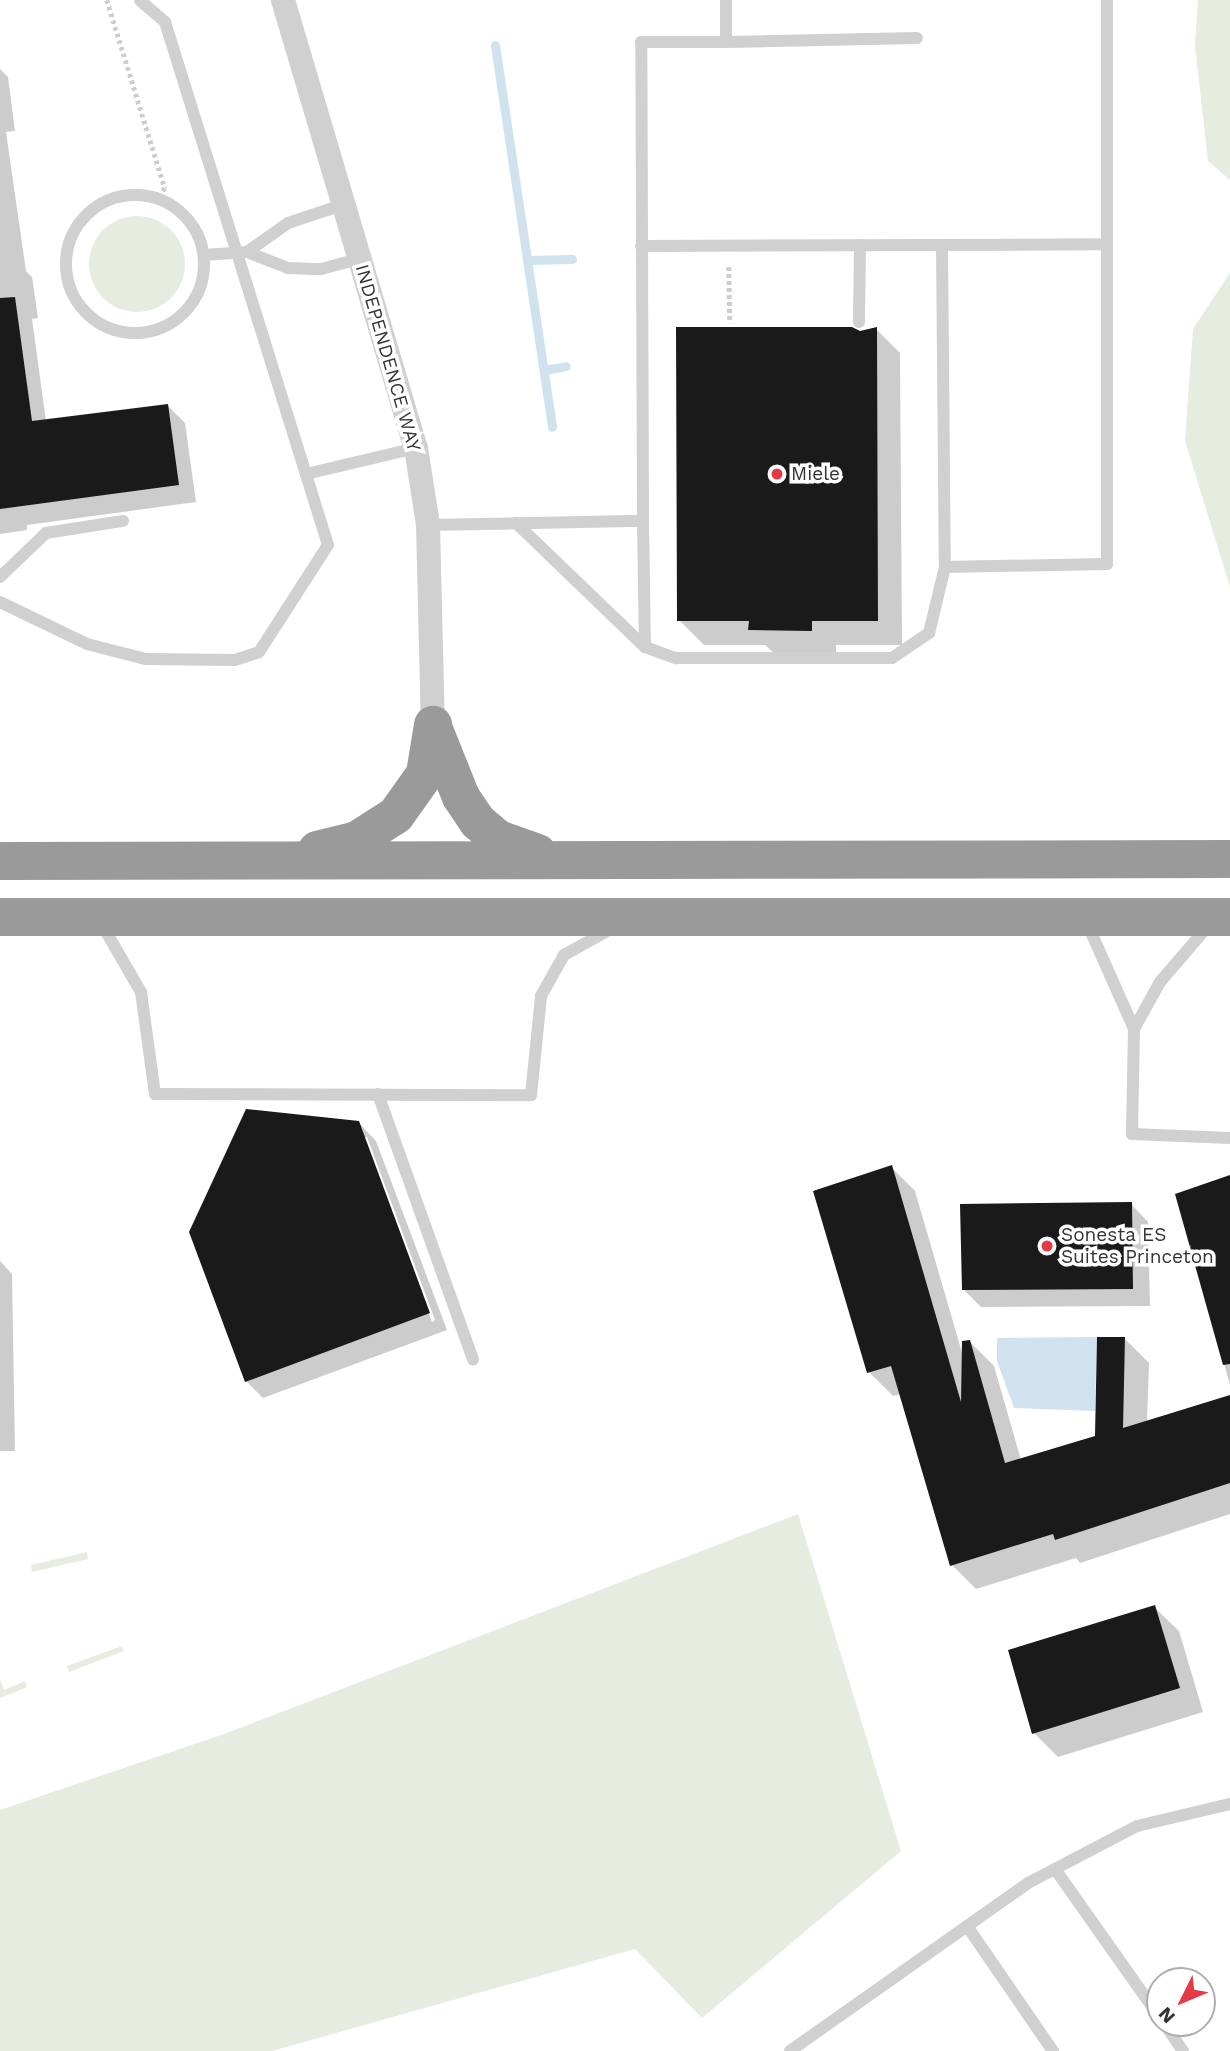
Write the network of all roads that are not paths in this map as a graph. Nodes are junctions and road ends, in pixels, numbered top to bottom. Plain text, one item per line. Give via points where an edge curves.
1 (140, 0) edge
2 (283, 0) edge
3 (726, 0) edge
4 (1107, 0) edge
5 (917, 38) dead end
6 (726, 42) junction
7 (342, 205) junction
8 (1107, 244) junction
9 (860, 245) junction
10 (942, 245) junction
11 (641, 246) junction
12 (242, 253) junction
13 (204, 255) junction
14 (359, 259) junction
15 (859, 322) dead end
16 (416, 448) junction
17 (306, 474) junction
18 (123, 521) dead end
19 (643, 521) junction
20 (516, 523) junction
21 (428, 525) junction
22 (945, 567) junction
23 (0, 577) edge
24 (0, 602) edge
25 (645, 647) junction
26 (433, 725) junction
27 (1230, 859) edge
28 (556, 860) junction
29 (0, 861) edge
30 (283, 861) junction
31 (0, 917) edge
32 (97, 917) junction
33 (633, 917) junction
34 (1084, 917) junction
35 (1223, 918) edge
36 (1134, 1029) junction
37 (378, 1094) junction
38 (1230, 1138) edge
39 (473, 1359) dead end
40 (1230, 1804) edge
41 (1055, 1869) junction
42 (967, 1926) junction
43 (1146, 1998) edge
44 (790, 2051) edge
45 (1054, 2051) edge

1 - 12 lane via 165,22
2 - 7 street, INDEPENDENCE WAY
3 - 6 lane
4 - 8 lane
5 - 6 lane
6 - 11 lane via 641,42
7 - 12 lane via 288,223
7 - 14 street, INDEPENDENCE WAY
8 - 10 lane
8 - 22 lane via 1107,564
9 - 10 lane
9 - 11 lane
9 - 15 lane
10 - 22 lane
11 - 19 lane
12 - 13 lane
12 - 14 lane via 288,268 321,269
12 - 17 lane
13 - 13 lane via 188,220 157,198 119,197 86,215 71,236 66,261 69,286 82,309 101,325 126,333 152,332 174,321 193,303 203,280
14 - 16 street, INDEPENDENCE WAY
16 - 17 lane
16 - 21 street, INDEPENDENCE WAY
17 - 24 lane via 328,545 259,652 203,663 146,659 87,644
18 - 23 lane via 46,533
19 - 20 lane
19 - 25 lane
20 - 21 lane
20 - 25 lane
21 - 26 street, INDEPENDENCE WAY
22 - 25 lane via 929,633 892,658 676,658
26 - 28 highway via 461,797 478,821 498,839
26 - 30 highway via 425,774 396,815 357,840
27 - 28 highway
28 - 30 highway
29 - 30 highway
31 - 32 highway
32 - 33 highway
32 - 37 lane via 141,992 155,1094
33 - 34 highway
33 - 37 lane via 564,955 541,996 531,1095
34 - 35 highway
34 - 36 lane
35 - 36 lane via 1160,982
36 - 38 lane via 1132,1134
37 - 39 lane
40 - 41 lane via 1137,1826
41 - 42 lane
41 - 43 lane
42 - 44 lane
42 - 45 lane

